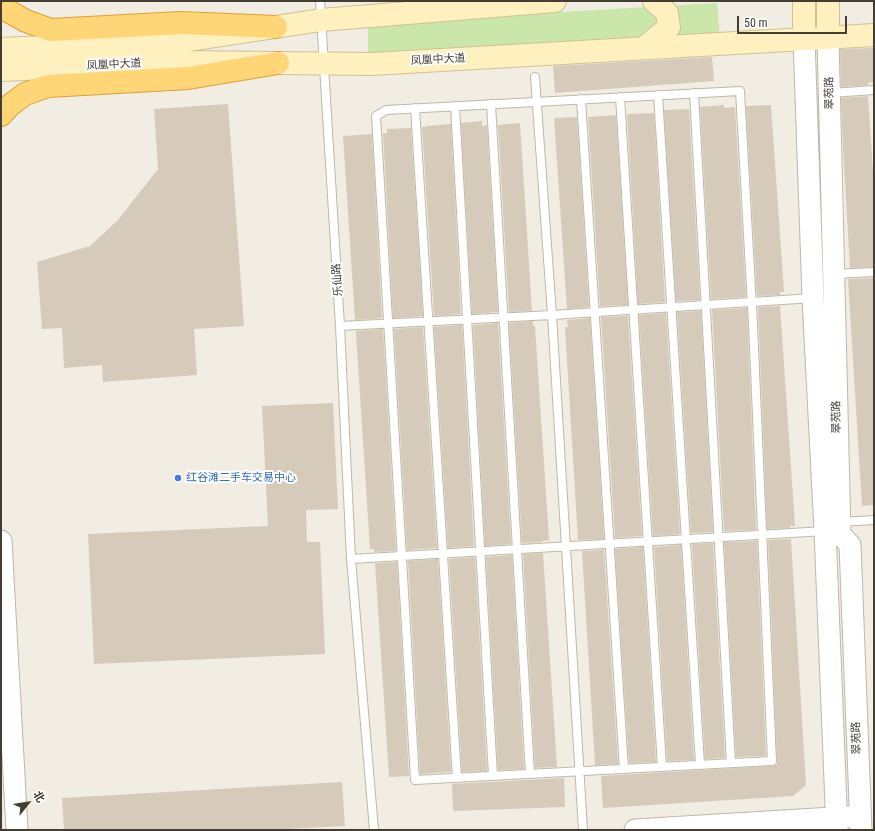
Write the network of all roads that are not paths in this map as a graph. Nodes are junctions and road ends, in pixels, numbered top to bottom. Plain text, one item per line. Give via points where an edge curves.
1 (555, 1) edge
2 (654, 1) edge
3 (804, 1) edge
4 (828, 1) edge
5 (1, 7) edge
6 (320, 11) edge
7 (276, 27) junction
8 (874, 35) edge
9 (828, 38) junction
10 (804, 39) junction
11 (644, 48) junction
12 (1, 50) edge
13 (278, 63) junction
14 (324, 64) junction
15 (1, 70) edge
16 (535, 77) dead end
17 (874, 90) edge
18 (694, 93) junction
19 (830, 94) junction
20 (658, 95) junction
21 (620, 97) junction
22 (581, 99) junction
23 (537, 102) junction
24 (491, 104) junction
25 (455, 106) junction
26 (415, 108) junction
27 (1, 115) edge
28 (874, 272) edge
29 (834, 274) junction
30 (813, 298) junction
31 (751, 302) junction
32 (705, 305) junction
33 (671, 307) junction
34 (633, 310) junction
35 (594, 312) junction
36 (552, 315) junction
37 (503, 318) junction
38 (467, 320) junction
39 (428, 322) junction
40 (388, 324) junction
41 (340, 326) junction
42 (874, 520) edge
43 (832, 526) junction
44 (762, 534) junction
45 (718, 537) junction
46 (686, 539) junction
47 (648, 541) junction
48 (1, 542) edge
49 (609, 543) junction
50 (565, 546) junction
51 (517, 549) junction
52 (480, 551) junction
53 (443, 553) junction
54 (402, 556) junction
55 (351, 559) junction
56 (731, 763) junction
57 (700, 764) junction
58 (662, 767) junction
59 (624, 769) junction
60 (579, 771) junction
61 (530, 774) junction
62 (493, 776) junction
63 (457, 778) junction
64 (865, 821) edge
65 (836, 824) edge
66 (17, 830) edge
67 (374, 830) edge
68 (583, 830) edge
69 (635, 830) edge

1 - 6 main road, 凤凰中大道
2 - 11 main road via 667,13 669,27
3 - 10 main road, 翠苑路
4 - 9 main road, 翠苑路
5 - 7 highway via 26,21 51,30 181,23
6 - 7 main road, 凤凰中大道
6 - 14 lane, 乐仙路
7 - 12 main road, 凤凰中大道 via 183,41
8 - 9 main road, 凤凰中大道
9 - 10 main road, 凤凰中大道
9 - 19 street, 翠苑路
10 - 11 main road, 凤凰中大道
10 - 30 street, 翠苑路
11 - 14 main road, 凤凰中大道 via 372,64
13 - 14 main road, 凤凰中大道
13 - 15 main road, 凤凰中大道 via 183,62
13 - 27 highway via 188,78 48,86 25,94
14 - 41 lane, 乐仙路
16 - 23 lane
17 - 19 lane
18 - 20 lane
18 - 31 lane via 740,91
18 - 32 lane
19 - 29 street, 翠苑路
20 - 21 lane
20 - 33 lane
21 - 22 lane
21 - 34 lane
22 - 23 lane
22 - 35 lane
23 - 24 lane
23 - 36 lane
24 - 25 lane
24 - 37 lane
25 - 26 lane
25 - 38 lane
26 - 39 lane
26 - 40 lane via 386,110 376,116
28 - 29 lane
29 - 43 street, 翠苑路
30 - 31 lane
30 - 43 street, 翠苑路
31 - 32 lane
31 - 44 lane
32 - 33 lane
32 - 45 lane
33 - 34 lane
33 - 46 lane
34 - 35 lane
34 - 47 lane
35 - 36 lane
35 - 49 lane
36 - 37 lane
36 - 50 lane
37 - 38 lane
37 - 51 lane
38 - 39 lane
38 - 52 lane
39 - 40 lane
39 - 53 lane
40 - 41 lane
40 - 54 lane
41 - 55 lane, 乐仙路
42 - 43 lane
43 - 44 lane
43 - 64 street, 翠苑路 via 850,545
43 - 65 street, 翠苑路
44 - 45 lane
44 - 56 lane via 772,761
45 - 46 lane
45 - 56 lane
46 - 47 lane
46 - 57 lane
47 - 49 lane
47 - 58 lane
48 - 66 street
49 - 50 lane
49 - 59 lane
50 - 51 lane
50 - 60 lane
51 - 52 lane
51 - 61 lane
52 - 53 lane
52 - 62 lane
53 - 54 lane
53 - 63 lane
54 - 55 lane
54 - 63 lane via 415,780
55 - 67 lane, 乐仙路
56 - 57 lane
57 - 58 lane
58 - 59 lane
59 - 60 lane
60 - 61 lane
60 - 68 lane
61 - 62 lane
62 - 63 lane
64 - 65 street
65 - 69 street

